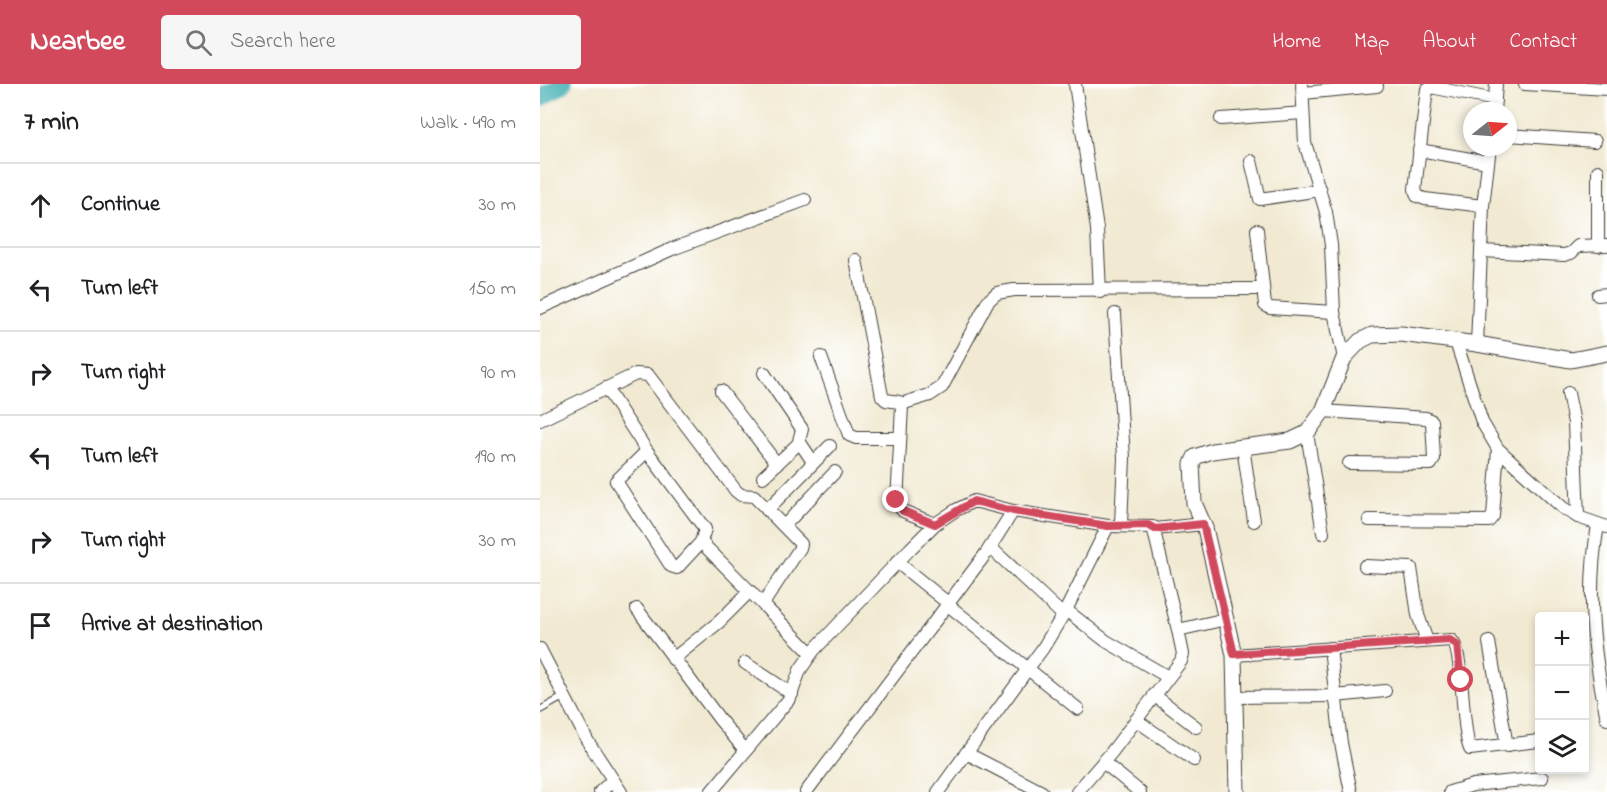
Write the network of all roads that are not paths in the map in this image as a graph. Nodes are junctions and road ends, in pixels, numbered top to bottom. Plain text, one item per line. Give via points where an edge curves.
1 (1075, 84) edge
2 (1496, 84) edge
3 (1525, 84) edge
4 (1377, 86) dead end
5 (1303, 88) edge
6 (1607, 89) edge
7 (1483, 102) edge
8 (1495, 102) edge
9 (1303, 113) junction
10 (1221, 119) dead end
11 (1517, 136) edge
12 (1595, 141) dead end
13 (1419, 150) junction
14 (1489, 156) edge
15 (1251, 161) dead end
16 (1488, 162) junction
17 (1598, 171) dead end
18 (1320, 190) junction
19 (806, 200) dead end
20 (1483, 206) junction
21 (1257, 230) dead end
22 (1602, 245) edge
23 (1481, 252) junction
24 (856, 260) dead end
25 (1262, 289) junction
26 (1100, 292) junction
27 (540, 309) edge
28 (1334, 312) junction
29 (1115, 314) dead end
30 (1456, 342) junction
31 (1477, 344) junction
32 (1607, 353) edge
33 (821, 357) dead end
34 (1344, 358) junction
35 (764, 373) dead end
36 (606, 388) junction
37 (721, 392) dead end
38 (1568, 393) dead end
39 (901, 404) junction
40 (1323, 411) junction
41 (540, 420) edge
42 (1307, 433) junction
43 (900, 438) junction
44 (800, 442) junction
45 (830, 446) dead end
46 (1243, 447) junction
47 (1498, 449) junction
48 (647, 451) junction
49 (813, 462) junction
50 (1349, 463) dead end
51 (777, 464) junction
52 (835, 472) dead end
53 (763, 477) dead end
54 (767, 510) junction
55 (1013, 511) junction
56 (1578, 517) junction
57 (1369, 520) dead end
58 (1254, 521) dead end
59 (935, 524) junction
60 (1203, 524) junction
61 (1114, 525) junction
62 (784, 526) junction
63 (1602, 526) edge
64 (1155, 529) junction
65 (1323, 533) dead end
66 (701, 542) junction
67 (991, 548) junction
68 (897, 561) junction
69 (1365, 566) dead end
70 (750, 591) junction
71 (763, 604) junction
72 (948, 604) junction
73 (637, 609) dead end
74 (1064, 612) junction
75 (1226, 618) junction
76 (1607, 627) edge
77 (1593, 628) junction
78 (1178, 630) junction
79 (1427, 641) junction
80 (1489, 642) dead end
81 (1330, 648) junction
82 (540, 649) edge
83 (811, 653) junction
84 (1234, 654) junction
85 (673, 659) junction
86 (745, 663) dead end
87 (1027, 670) junction
88 (1168, 677) junction
89 (1385, 691) dead end
90 (792, 694) junction
91 (1154, 695) junction
92 (565, 696) junction
93 (1335, 696) junction
94 (1235, 697) junction
95 (1077, 709) dead end
96 (540, 710) edge
97 (1607, 719) edge
98 (1136, 720) junction
99 (1196, 727) dead end
100 (1535, 742) edge
101 (1507, 746) junction
102 (745, 750) junction
103 (966, 753) junction
104 (1194, 760) dead end
105 (1103, 762) junction
106 (1542, 778) dead end
107 (612, 781) junction
108 (1473, 788) edge
109 (716, 791) edge
110 (600, 792) edge
111 (621, 792) edge
112 (806, 792) edge
113 (938, 792) edge
114 (1042, 792) edge
115 (1077, 792) edge
116 (1140, 792) edge
117 (1237, 792) edge
118 (1351, 792) edge
119 (1450, 792) edge

1 - 26 street via 1097,229
2 - 8 street
3 - 6 street
4 - 5 street
5 - 9 street
7 - 13 street via 1428,88
9 - 10 street
9 - 18 street via 1308,159
11 - 12 street
13 - 16 street
13 - 20 street via 1417,196
14 - 16 street
15 - 18 street via 1260,199
16 - 20 street
17 - 22 street
18 - 28 street via 1331,245
19 - 27 street via 672,249
20 - 23 street
21 - 25 street
22 - 23 street via 1578,246 1564,255
23 - 31 street
24 - 39 street via 881,392 886,400
25 - 26 street
25 - 28 street via 1264,302 1270,308
26 - 39 street via 998,293 988,301 942,387
28 - 34 street
29 - 61 street via 1124,458
30 - 31 street
30 - 34 street via 1401,334 1372,335
30 - 47 street via 1482,422
31 - 32 street via 1570,360
33 - 43 street via 849,435
34 - 40 street
35 - 44 street via 803,431
36 - 41 street
36 - 48 street
36 - 54 street via 636,374 648,375 736,491 752,495
37 - 51 street
38 - 56 street via 1574,423
39 - 43 street
40 - 42 street
40 - 50 street via 1432,421 1431,464
42 - 46 street via 1290,441
42 - 65 street
43 - 59 street via 898,506
44 - 49 street
44 - 51 street
45 - 49 street
46 - 58 street
46 - 60 street via 1212,451 1193,460 1192,488
47 - 56 street via 1550,498
47 - 57 street via 1493,516 1489,521
48 - 66 street via 703,525 706,532
48 - 66 street via 616,481 673,567 678,567
49 - 54 street
51 - 53 street
52 - 62 street
54 - 62 street
55 - 59 street via 974,501
55 - 61 street
55 - 67 street
56 - 63 street
59 - 68 street
60 - 64 street
60 - 75 street
61 - 64 street via 1148,525
61 - 74 street
62 - 71 street via 801,547
63 - 77 street via 1593,564
64 - 78 street
66 - 70 street
67 - 72 street
67 - 74 street
68 - 72 street
68 - 83 street
69 - 79 street via 1412,568 1418,615
70 - 71 street
70 - 85 street via 720,622
71 - 83 street
72 - 87 street
72 - 112 street
73 - 85 street
74 - 87 street
74 - 88 street
75 - 78 street
75 - 84 street
76 - 77 street
77 - 97 street
78 - 88 street via 1183,658
79 - 81 street
79 - 101 street via 1450,640 1457,645 1461,702 1470,749
80 - 101 street
81 - 84 street
81 - 93 street
82 - 92 street
83 - 90 street
84 - 94 street
85 - 102 street
86 - 90 street
87 - 95 street
87 - 103 street
88 - 91 street
89 - 93 street
90 - 102 street
91 - 98 street
91 - 99 street
92 - 96 lane
92 - 107 street
93 - 94 street
93 - 118 street
94 - 117 street
98 - 104 street
98 - 105 street
100 - 101 street
102 - 109 street
103 - 113 street
103 - 114 street
105 - 115 street
105 - 116 street
106 - 108 street
107 - 110 street
107 - 111 street
108 - 119 street

